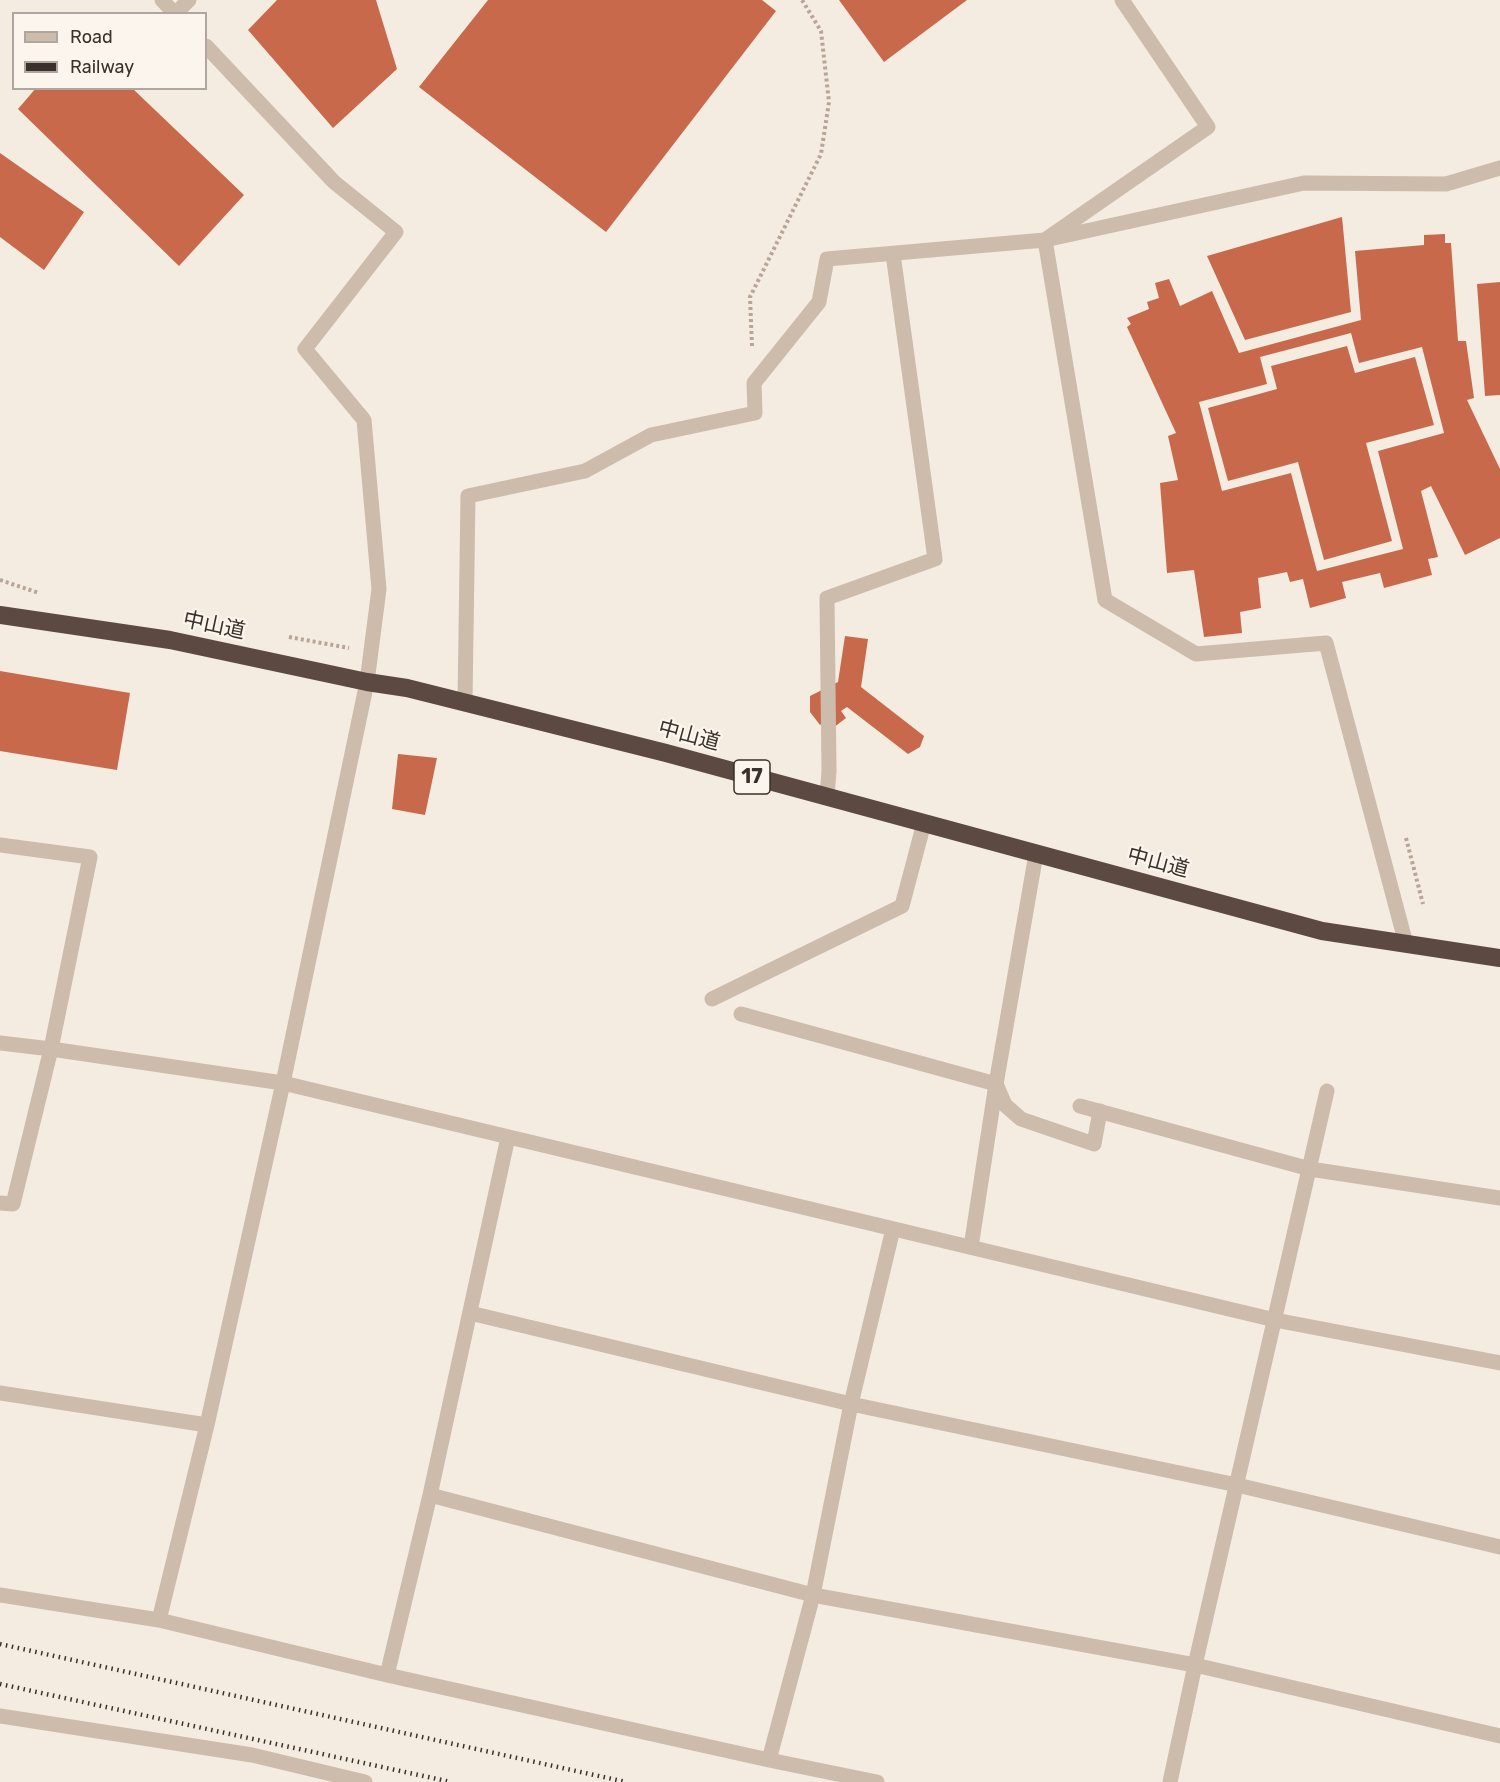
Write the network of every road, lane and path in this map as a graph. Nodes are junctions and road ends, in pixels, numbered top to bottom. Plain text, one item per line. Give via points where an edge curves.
1 (162, 0) edge
2 (189, 0) edge
3 (801, 0) edge
4 (1122, 0) edge
5 (173, 12) edge
6 (177, 12) edge
7 (207, 47) edge
8 (1500, 168) edge
9 (1045, 240) junction
10 (893, 254) junction
11 (754, 383) junction
12 (0, 615) edge
13 (367, 682) junction
14 (465, 702) junction
15 (827, 797) junction
16 (924, 823) junction
17 (1406, 838) dead end
18 (0, 845) edge
19 (1036, 854) junction
20 (1424, 911) dead end
21 (1406, 944) junction
22 (1500, 958) edge
23 (712, 999) dead end
24 (741, 1014) dead end
25 (0, 1043) edge
26 (51, 1049) junction
27 (283, 1083) junction
28 (996, 1084) junction
29 (1328, 1091) dead end
30 (1080, 1106) dead end
31 (1100, 1111) junction
32 (508, 1137) junction
33 (1310, 1169) junction
34 (1500, 1198) edge
35 (0, 1203) edge
36 (893, 1229) junction
37 (971, 1247) junction
38 (470, 1313) junction
39 (1275, 1320) junction
40 (1500, 1363) edge
41 (0, 1393) edge
42 (851, 1404) junction
43 (207, 1425) junction
44 (1237, 1485) junction
45 (430, 1495) junction
46 (1500, 1547) edge
47 (0, 1595) edge
48 (813, 1595) junction
49 (159, 1620) junction
50 (1195, 1665) junction
51 (387, 1675) junction
52 (0, 1716) edge
53 (1500, 1736) edge
54 (769, 1760) junction
55 (365, 1782) edge
56 (877, 1782) edge
57 (1170, 1782) edge

1 - 5 street
2 - 6 street
3 - 11 path via 821,32 829,102 821,154 750,297
4 - 9 street via 1208,127
7 - 13 street via 334,182 396,232 305,349 364,420 379,589
8 - 9 street via 1446,184 1304,183
9 - 10 street
9 - 21 street via 1105,600 1196,654 1326,643
10 - 11 street via 827,259 819,302
10 - 15 street via 934,559 827,598
11 - 14 street via 755,413 651,435 585,471 468,496
12 - 13 highway, 中山道 / 17 via 170,640
13 - 14 highway, 中山道 / 17
13 - 27 street
14 - 15 highway, 中山道 / 17
15 - 16 highway, 中山道 / 17
16 - 19 highway, 中山道 / 17
16 - 23 street via 902,906
17 - 20 path
18 - 26 street via 90,856
19 - 21 highway, 中山道 / 17 via 1322,931
19 - 28 street
21 - 22 highway, 中山道 / 17
24 - 28 street
25 - 26 street
26 - 27 street
26 - 35 street via 13,1204
27 - 32 street
27 - 43 street
28 - 31 street via 1005,1105 1021,1119 1094,1144
28 - 37 street
29 - 33 street
30 - 31 street
31 - 33 street
32 - 36 street
32 - 38 street
33 - 34 street
33 - 39 street
36 - 37 street
36 - 42 street
37 - 39 street
38 - 42 street
38 - 45 street
39 - 40 street
39 - 44 street
41 - 43 street
42 - 44 street
42 - 48 street
43 - 49 street
44 - 46 street
44 - 50 street
45 - 48 street
45 - 51 street
47 - 49 street
48 - 50 street
48 - 54 street
49 - 51 street
50 - 53 street
50 - 57 street
51 - 54 street
52 - 55 street via 252,1755
54 - 56 street

